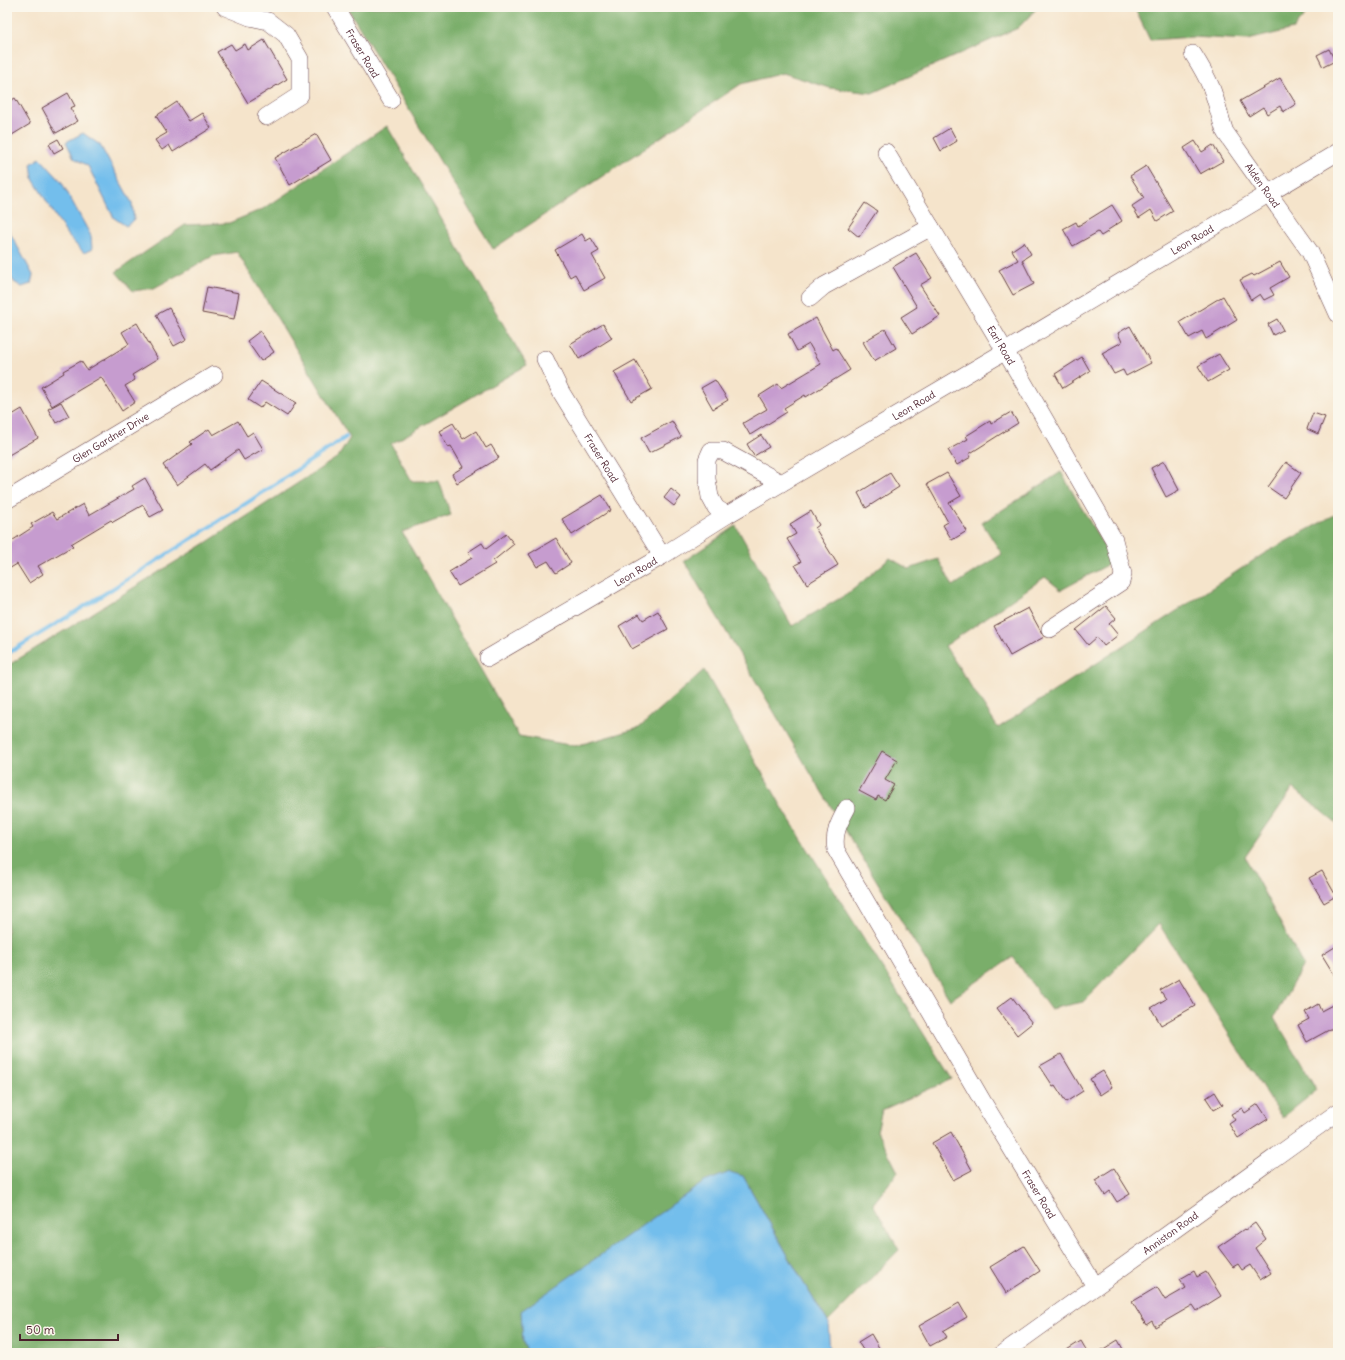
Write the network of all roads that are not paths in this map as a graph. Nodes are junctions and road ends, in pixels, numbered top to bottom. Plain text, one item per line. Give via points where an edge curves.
1 (225, 7) edge
2 (335, 7) edge
3 (251, 12) edge
4 (1193, 54) dead end
5 (391, 100) dead end
6 (266, 117) dead end
7 (886, 152) dead end
8 (1338, 152) edge
9 (1269, 193) junction
10 (931, 227) junction
11 (810, 298) dead end
12 (1338, 314) edge
13 (1004, 352) junction
14 (545, 359) dead end
15 (214, 375) dead end
16 (781, 483) junction
17 (7, 500) edge
18 (727, 515) junction
19 (662, 556) junction
20 (1050, 629) dead end
21 (488, 658) dead end
22 (847, 808) dead end
23 (1338, 1112) edge
24 (1095, 1286) junction
25 (1003, 1353) edge

1 - 3 street
2 - 5 street, Fraser Road
3 - 6 street via 286,35 300,59 300,95
4 - 9 street, Alden Road via 1212,89 1225,132
7 - 10 street, Earl Road
8 - 9 street, Leon Road
9 - 12 street, Alden Road via 1310,252
9 - 13 street, Leon Road
10 - 11 street via 830,283
10 - 13 street, Earl Road
13 - 16 street, Leon Road
13 - 20 street, Earl Road via 1114,540 1123,574 1121,582
14 - 19 street, Fraser Road via 561,392
15 - 17 street, Glen Gardner Drive
16 - 18 street, Leon Road
16 - 18 street via 723,451 711,451 707,460 710,497 716,508
18 - 19 street, Leon Road
19 - 21 street, Leon Road
22 - 24 street, Fraser Road via 836,832 836,850 983,1102
23 - 24 street, Anniston Road
24 - 25 street, Anniston Road

